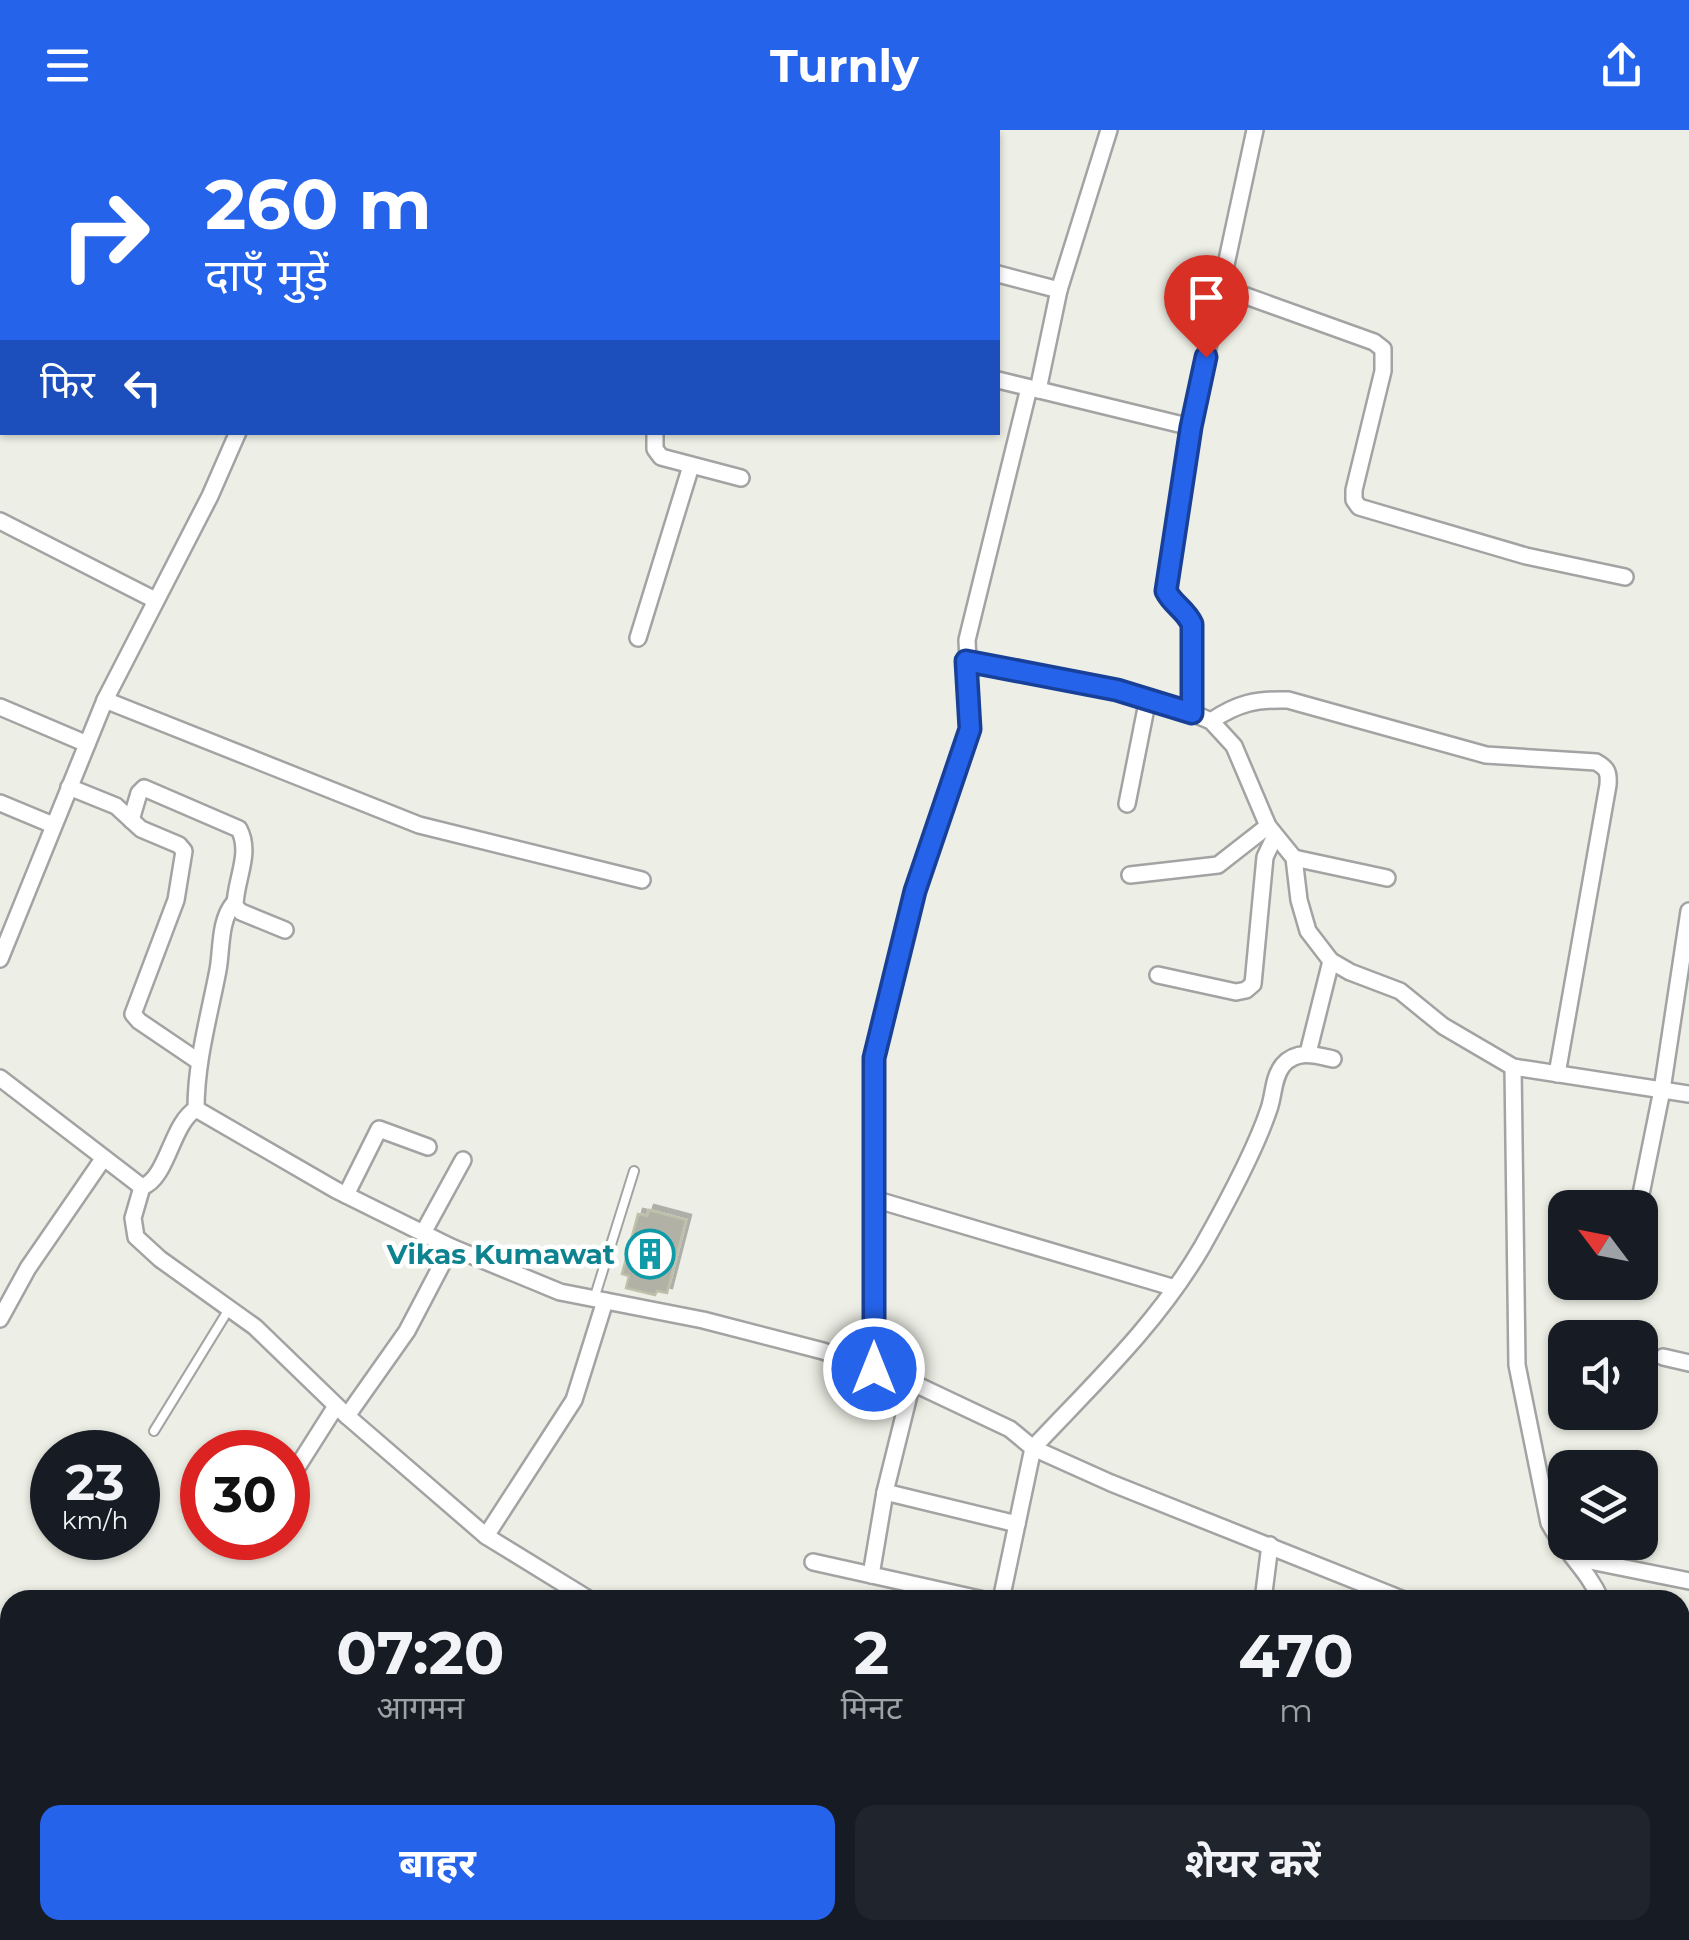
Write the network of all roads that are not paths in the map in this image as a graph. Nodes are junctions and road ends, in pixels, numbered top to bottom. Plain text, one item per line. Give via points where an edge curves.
1 (1108, 130) edge
2 (1255, 130) edge
3 (1000, 275) edge
4 (1221, 287) junction
5 (1060, 290) junction
6 (1000, 381) edge
7 (1033, 389) junction
8 (1191, 427) junction
9 (237, 435) edge
10 (656, 435) edge
11 (690, 466) junction
12 (741, 478) dead end
13 (0, 521) edge
14 (1625, 577) dead end
15 (155, 600) junction
16 (638, 638) dead end
17 (966, 661) junction
18 (1148, 698) junction
19 (104, 700) junction
20 (0, 707) edge
21 (1192, 713) junction
22 (1211, 721) junction
23 (87, 744) junction
24 (69, 787) junction
25 (0, 803) edge
26 (1126, 804) dead end
27 (131, 820) junction
28 (54, 825) junction
29 (1271, 831) junction
30 (1294, 858) junction
31 (1130, 875) dead end
32 (1388, 878) dead end
33 (642, 880) dead end
34 (234, 902) junction
35 (1689, 910) edge
36 (284, 930) dead end
37 (0, 960) edge
38 (1331, 961) junction
39 (1158, 975) dead end
40 (1308, 1053) junction
41 (1334, 1059) dead end
42 (198, 1060) junction
43 (1513, 1067) junction
44 (1558, 1074) junction
45 (0, 1078) edge
46 (1662, 1090) junction
47 (1689, 1094) edge
48 (196, 1109) junction
49 (428, 1147) dead end
50 (103, 1158) junction
51 (463, 1160) dead end
52 (634, 1171) dead end
53 (142, 1187) junction
54 (1642, 1190) edge
55 (346, 1195) junction
56 (874, 1199) junction
57 (422, 1233) junction
58 (451, 1248) junction
59 (1175, 1288) junction
60 (600, 1300) junction
61 (229, 1308) junction
62 (0, 1320) edge
63 (1663, 1357) dead end
64 (1689, 1363) edge
65 (874, 1369) junction
66 (912, 1383) junction
67 (342, 1411) junction
68 (155, 1430) edge
69 (1033, 1448) junction
70 (310, 1452) edge
71 (885, 1492) junction
72 (1548, 1523) edge
73 (1017, 1524) junction
74 (486, 1536) junction
75 (1270, 1544) junction
76 (1576, 1560) edge
77 (1584, 1560) edge
78 (813, 1562) dead end
79 (871, 1575) junction
80 (1689, 1581) edge
81 (574, 1590) edge
82 (939, 1590) edge
83 (1003, 1590) edge
84 (1265, 1590) edge
85 (1380, 1590) edge
86 (1597, 1590) edge

1 - 5 street
2 - 4 street
3 - 5 street
4 - 8 street
4 - 14 street via 1383,349 1384,371 1354,490 1359,507
5 - 7 street
6 - 7 street
7 - 8 street
7 - 17 street via 981,573
8 - 21 street via 1166,591 1192,624
9 - 15 street
10 - 11 street via 661,457
11 - 12 street
11 - 16 street
13 - 15 street
15 - 19 street
17 - 18 street
17 - 56 street via 970,729 915,891 874,1058
18 - 21 street
18 - 26 street
19 - 23 street
19 - 33 street via 419,825
20 - 23 street
21 - 22 street
22 - 29 street via 1234,746
22 - 44 street via 1235,705 1288,700 1486,755 1605,766 1608,785
23 - 24 street
24 - 27 street via 116,806
24 - 28 street
25 - 28 street
27 - 34 street via 144,788 239,829 244,858
27 - 42 street via 180,845 184,855 176,900 134,1016
28 - 37 street
29 - 30 street
29 - 31 street via 1218,866
29 - 39 street via 1254,984 1236,992
30 - 32 street
30 - 38 street via 1308,931
34 - 36 street via 240,912
34 - 42 street via 224,921
35 - 46 street
38 - 40 street
38 - 43 street via 1400,990 1443,1026
40 - 41 street
40 - 59 street via 1283,1065 1258,1136
42 - 48 street
43 - 44 street
43 - 72 street via 1517,1366
44 - 46 street
45 - 50 street
46 - 47 street
46 - 54 street
48 - 53 street
48 - 55 street
49 - 55 street via 379,1129
50 - 53 street
50 - 62 street
51 - 57 street
52 - 60 lane
53 - 61 street via 133,1218 136,1237
55 - 57 street
56 - 59 street
56 - 65 street
57 - 58 street
58 - 60 street via 560,1292
58 - 67 street via 408,1332
59 - 69 street via 1122,1356
60 - 65 street via 738,1329
60 - 74 street via 574,1400
61 - 67 street
61 - 68 lane
63 - 64 street
65 - 66 street
66 - 69 street
66 - 71 street
67 - 70 street
67 - 74 street
69 - 73 street
69 - 75 street
71 - 73 street
71 - 79 street
73 - 83 street
74 - 81 street
75 - 84 street
75 - 85 street
76 - 86 street
77 - 80 street
78 - 79 street
79 - 82 street

